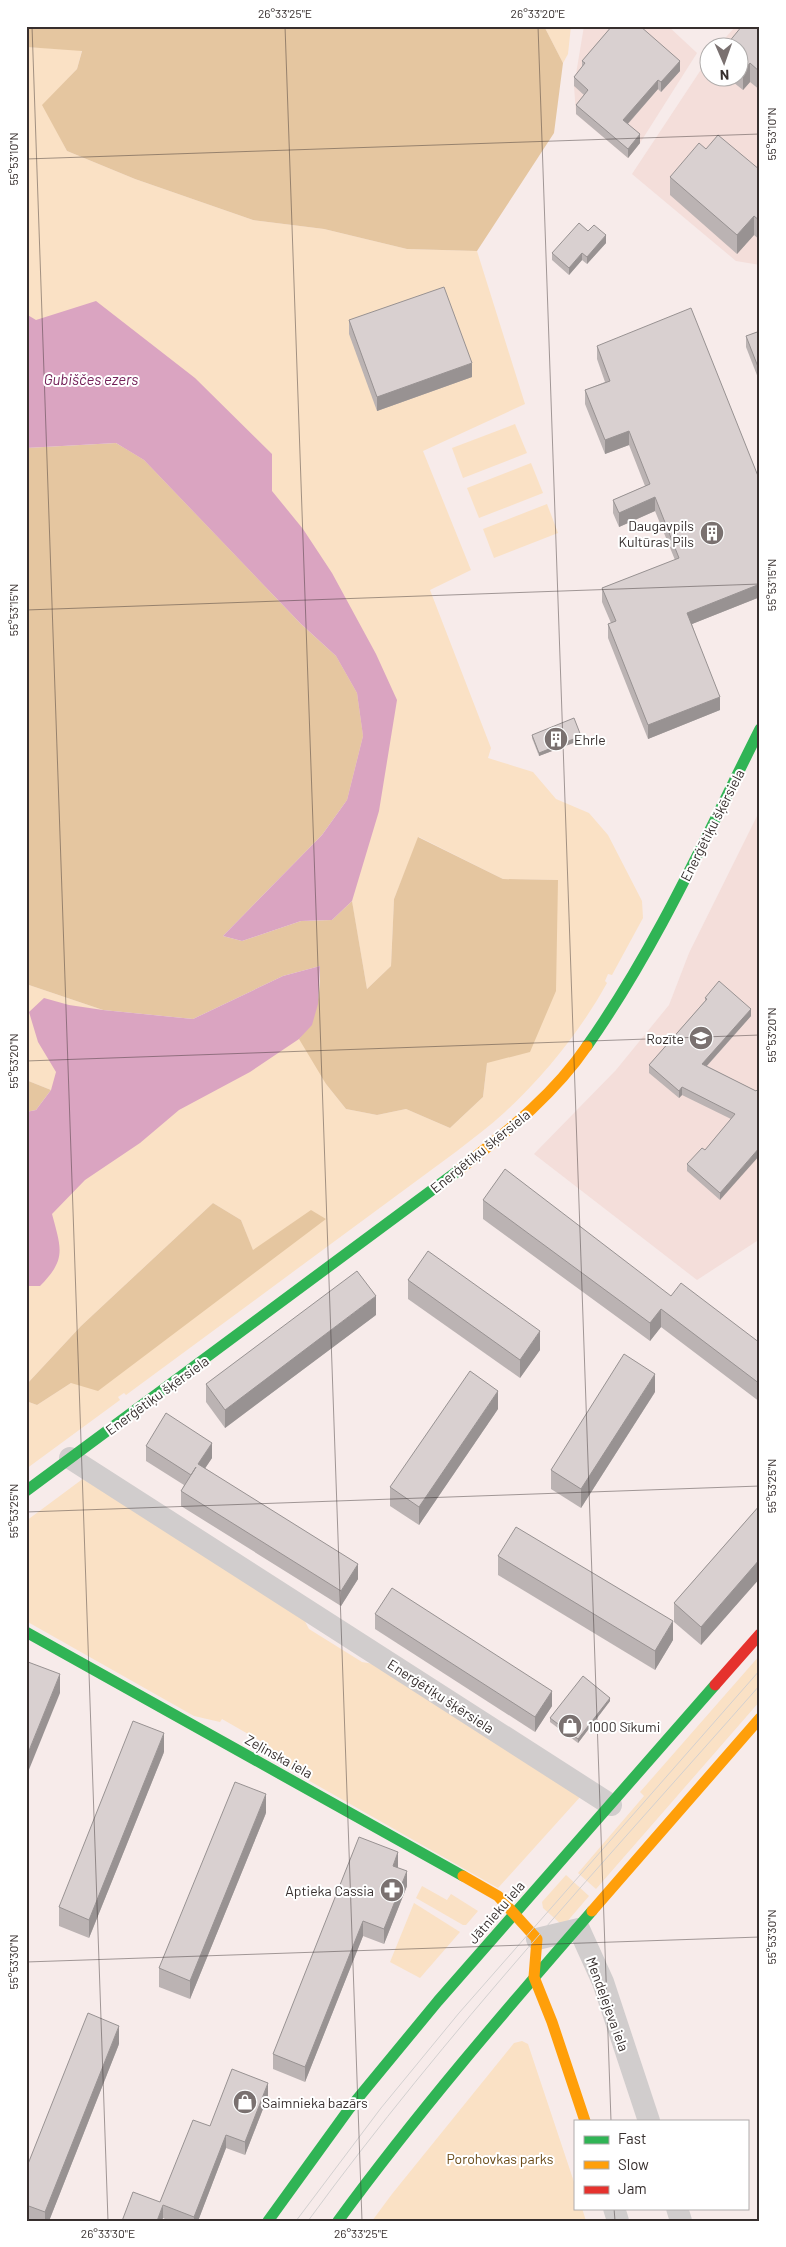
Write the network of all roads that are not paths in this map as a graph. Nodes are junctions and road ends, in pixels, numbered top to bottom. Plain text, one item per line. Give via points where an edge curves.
1 (760, 729) edge
2 (70, 1458) junction
3 (26, 1491) edge
4 (26, 1632) edge
5 (760, 1634) edge
6 (760, 1718) edge
7 (611, 1805) junction
8 (514, 1913) junction
9 (579, 1929) junction
10 (537, 1939) junction
11 (534, 1977) junction
12 (585, 2120) edge
13 (649, 2120) edge
14 (268, 2221) edge
15 (338, 2221) edge

1 - 2 street, Enerģētiķu šķērsiela via 659,929 616,1004 574,1065 517,1124 441,1184
2 - 3 street, Enerģētiķu šķērsiela
2 - 7 street, Enerģētiķu šķērsiela
4 - 8 street, Zeļinska iela via 498,1896
5 - 7 street, Jātnieku iela
6 - 9 street
7 - 8 street, Jātnieku iela
8 - 10 street
8 - 14 street, Jātnieku iela via 349,2109
9 - 10 street
9 - 11 street
9 - 13 street, Mendeļejeva iela via 604,1982
10 - 11 street
11 - 12 street
11 - 15 street via 392,2146

